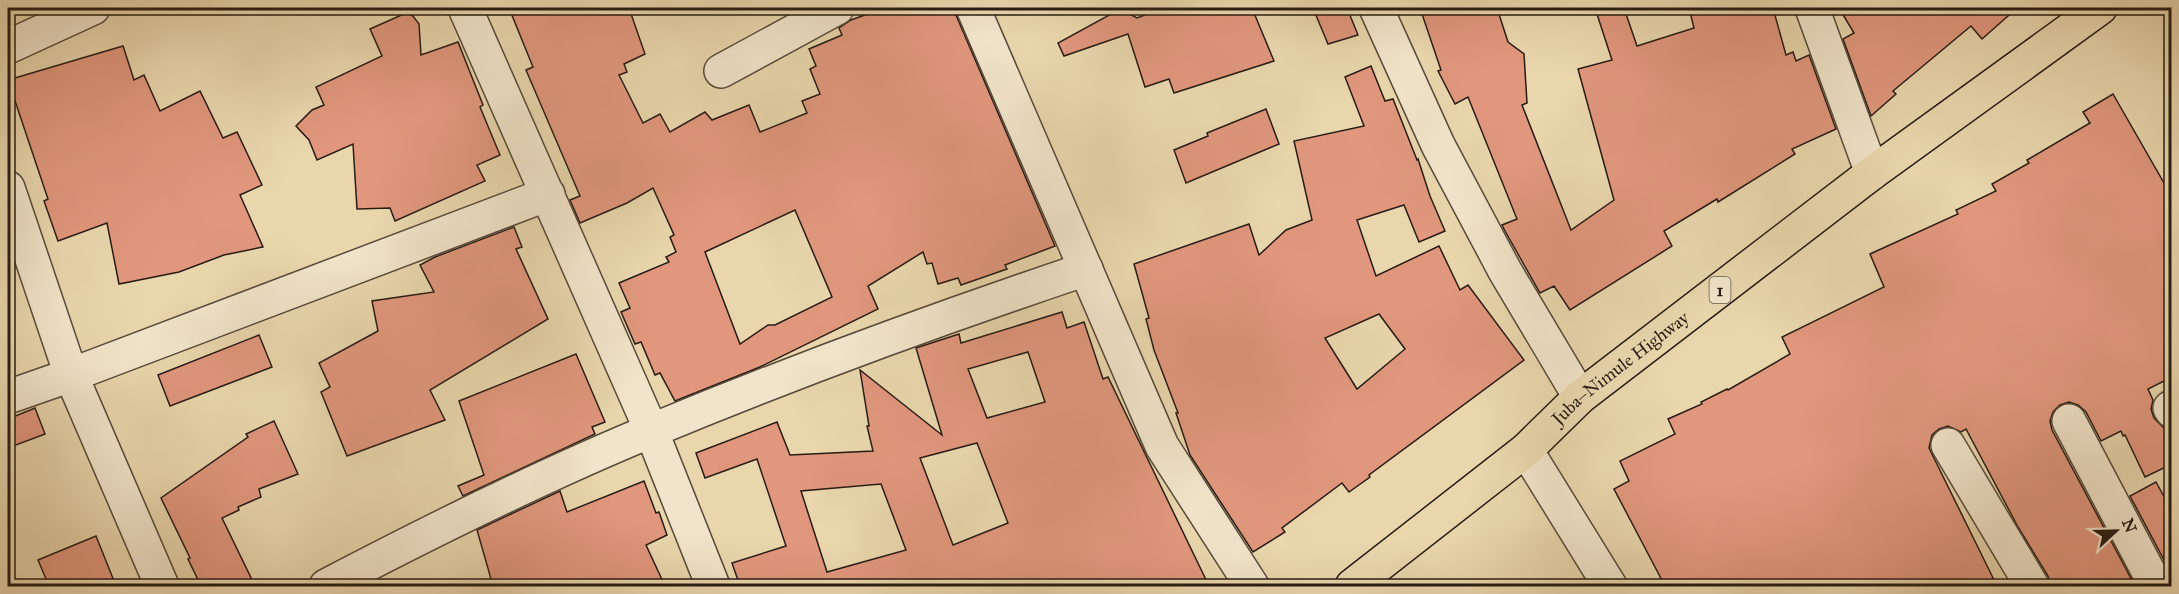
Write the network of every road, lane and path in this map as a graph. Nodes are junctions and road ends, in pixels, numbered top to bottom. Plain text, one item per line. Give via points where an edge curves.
1 (93, 8) edge
2 (465, 8) edge
3 (837, 8) edge
4 (973, 8) edge
5 (1376, 8) edge
6 (1812, 8) edge
7 (2100, 8) edge
8 (8, 47) edge
9 (721, 71) dead end
10 (1872, 173) junction
11 (8, 188) edge
12 (548, 194) junction
13 (1086, 269) junction
14 (71, 375) junction
15 (8, 397) edge
16 (1580, 398) junction
17 (2069, 421) dead end
18 (651, 430) junction
19 (1948, 445) dead end
20 (1526, 450) junction
21 (162, 586) edge
22 (326, 586) edge
23 (713, 586) edge
24 (1252, 586) edge
25 (1352, 586) edge
26 (1610, 586) edge
27 (2032, 586) edge
28 (2156, 586) edge

1 - 8 street
2 - 12 street
3 - 9 street
4 - 13 street
5 - 16 street via 1438,146
6 - 10 street
7 - 10 main road, Juba–Nimule Highway / 1
10 - 16 main road, Juba–Nimule Highway / 1
11 - 14 street
12 - 14 street
12 - 18 street
13 - 18 street via 938,319
13 - 24 street via 1162,446
14 - 15 street
14 - 21 street
16 - 20 main road, Juba–Nimule Highway / 1
17 - 28 street
18 - 22 street via 449,522
18 - 23 street
19 - 27 street
20 - 25 main road, Juba–Nimule Highway / 1
20 - 26 street

